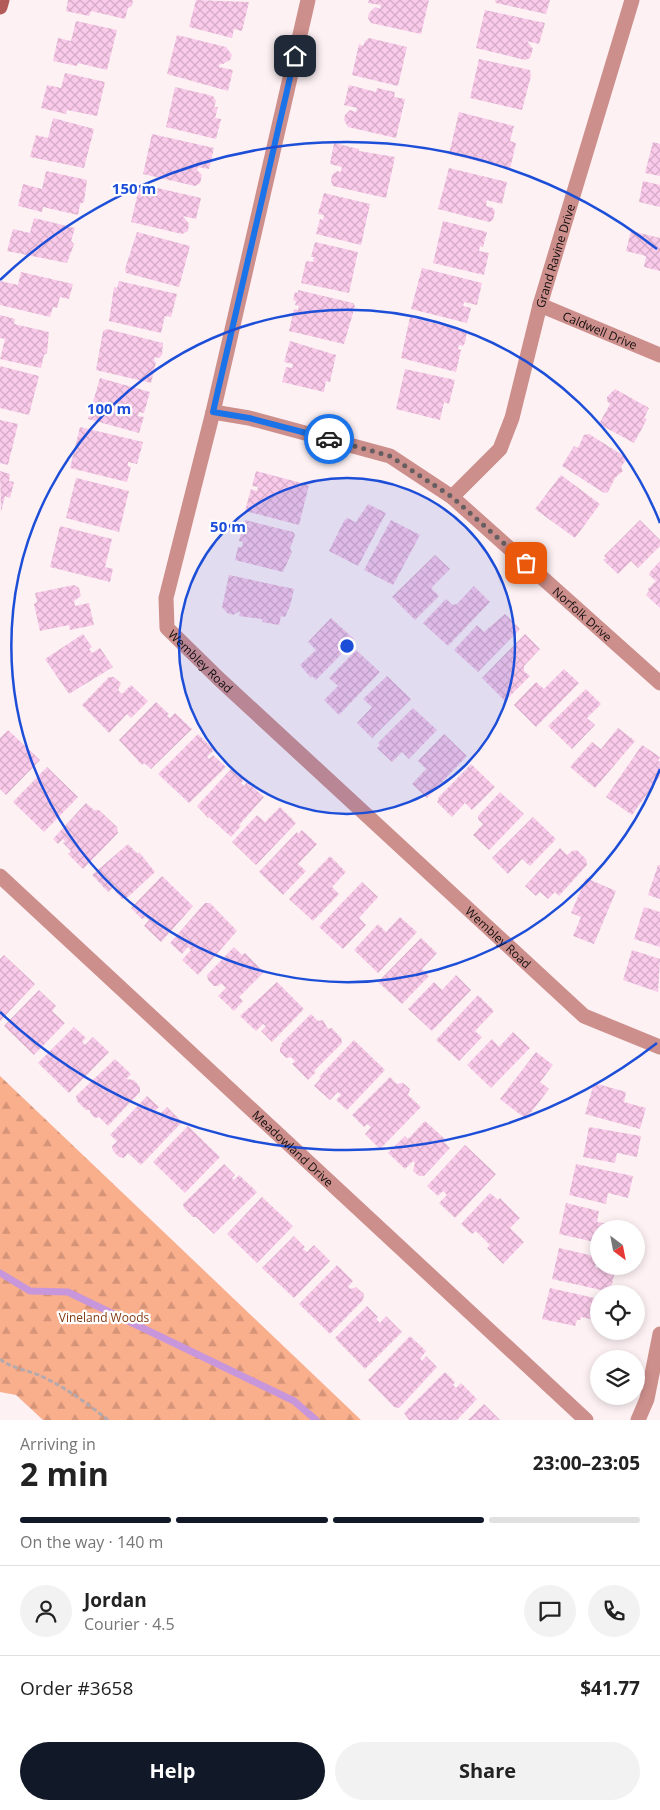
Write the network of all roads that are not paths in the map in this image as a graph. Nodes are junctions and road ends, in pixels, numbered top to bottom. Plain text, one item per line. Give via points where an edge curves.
1 (2, 0) edge
2 (308, 0) edge
3 (632, 0) edge
4 (0, 6) edge
5 (540, 305) junction
6 (660, 355) edge
7 (213, 412) junction
8 (452, 497) junction
9 (660, 683) edge
10 (0, 876) edge
11 (660, 1047) edge
12 (660, 1334) edge
13 (586, 1420) edge
14 (638, 1420) edge

1 - 4 street
2 - 7 street, Wembley Road
3 - 5 street, Grand Ravine Drive
5 - 6 street, Caldwell Drive
5 - 8 street, Grand Ravine Drive via 512,418 500,448
7 - 8 street, Norfolk Drive via 249,418 390,456
7 - 11 street, Wembley Road via 166,598 167,628 584,1016
8 - 9 street, Norfolk Drive
10 - 13 street, Meadowland Drive
12 - 14 street via 647,1399

